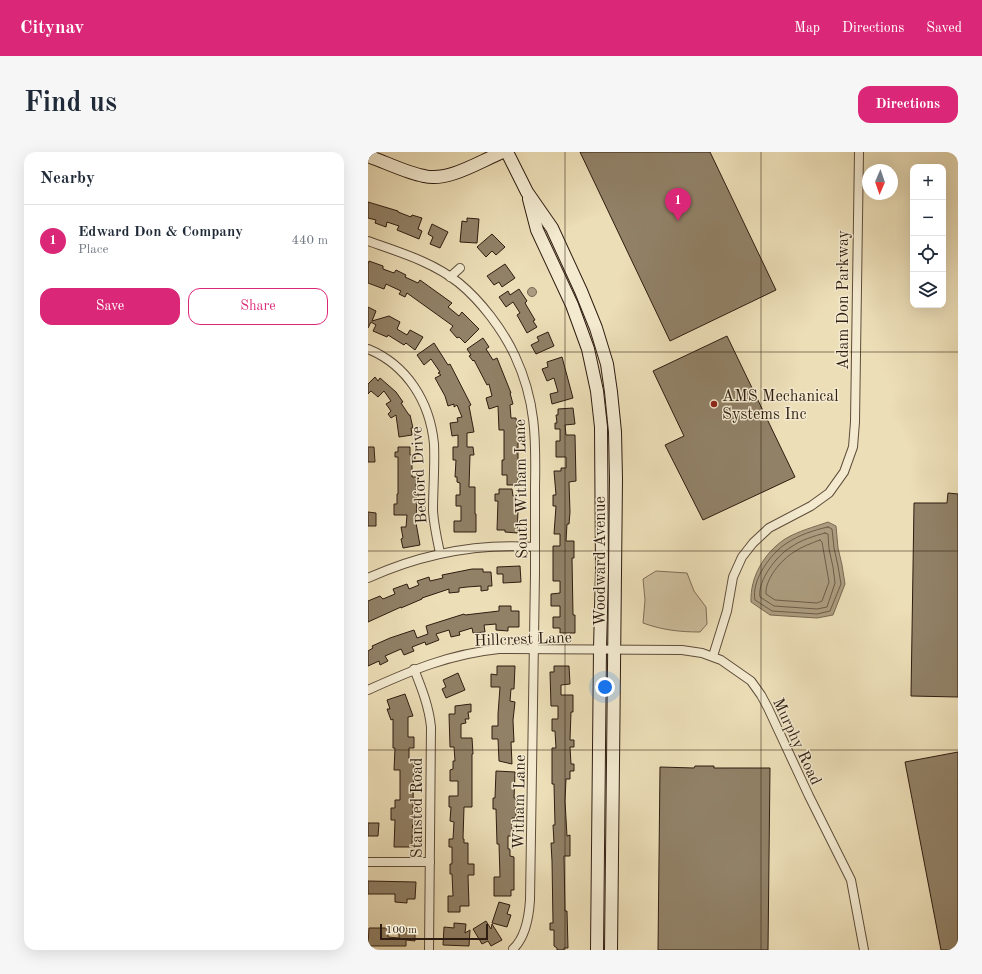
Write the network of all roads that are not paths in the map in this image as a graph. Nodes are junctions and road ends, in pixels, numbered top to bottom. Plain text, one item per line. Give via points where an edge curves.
1 (503, 152) edge
2 (507, 152) edge
3 (859, 152) edge
4 (368, 156) edge
5 (527, 192) junction
6 (368, 241) edge
7 (460, 268) dead end
8 (450, 277) junction
9 (368, 349) edge
10 (535, 548) junction
11 (440, 553) junction
12 (368, 578) edge
13 (600, 649) junction
14 (614, 649) junction
15 (534, 650) junction
16 (713, 656) junction
17 (414, 670) junction
18 (368, 690) edge
19 (368, 862) edge
20 (430, 862) junction
21 (429, 950) edge
22 (513, 950) edge
23 (597, 950) edge
24 (611, 950) edge
25 (864, 950) edge

1 - 4 street via 440,177 424,176
2 - 5 street, Woodward Avenue
3 - 16 street, Adam Don Parkway via 853,447 844,472 829,493 811,506 769,528 742,557 733,577 727,611
5 - 13 street, Woodward Avenue via 537,230 583,331 597,391 602,427
5 - 14 street, Woodward Avenue via 552,228 575,277 596,328 607,364 615,432
6 - 8 street, South Witham Lane via 416,259
7 - 8 street
8 - 10 street, South Witham Lane via 491,317 515,356 524,378 535,426
9 - 11 street, Bedford Drive via 390,361 410,381 423,401 434,444 434,522
10 - 11 street via 496,546
10 - 15 street, South Witham Lane
11 - 12 street via 401,564
13 - 14 street, Hillcrest Lane
13 - 15 street, Hillcrest Lane
13 - 23 street, Woodward Avenue
14 - 16 street, Murphy Road via 682,650
14 - 24 street, Woodward Avenue
15 - 17 street, Hillcrest Lane via 499,649 474,652 447,658
15 - 22 street, Witham Lane via 529,912 527,925
16 - 25 street, Murphy Road via 751,681 768,708 851,880
17 - 18 street, Hillcrest Lane
17 - 20 street, Stansted Road via 430,714
19 - 20 street
20 - 21 street, Stansted Road

